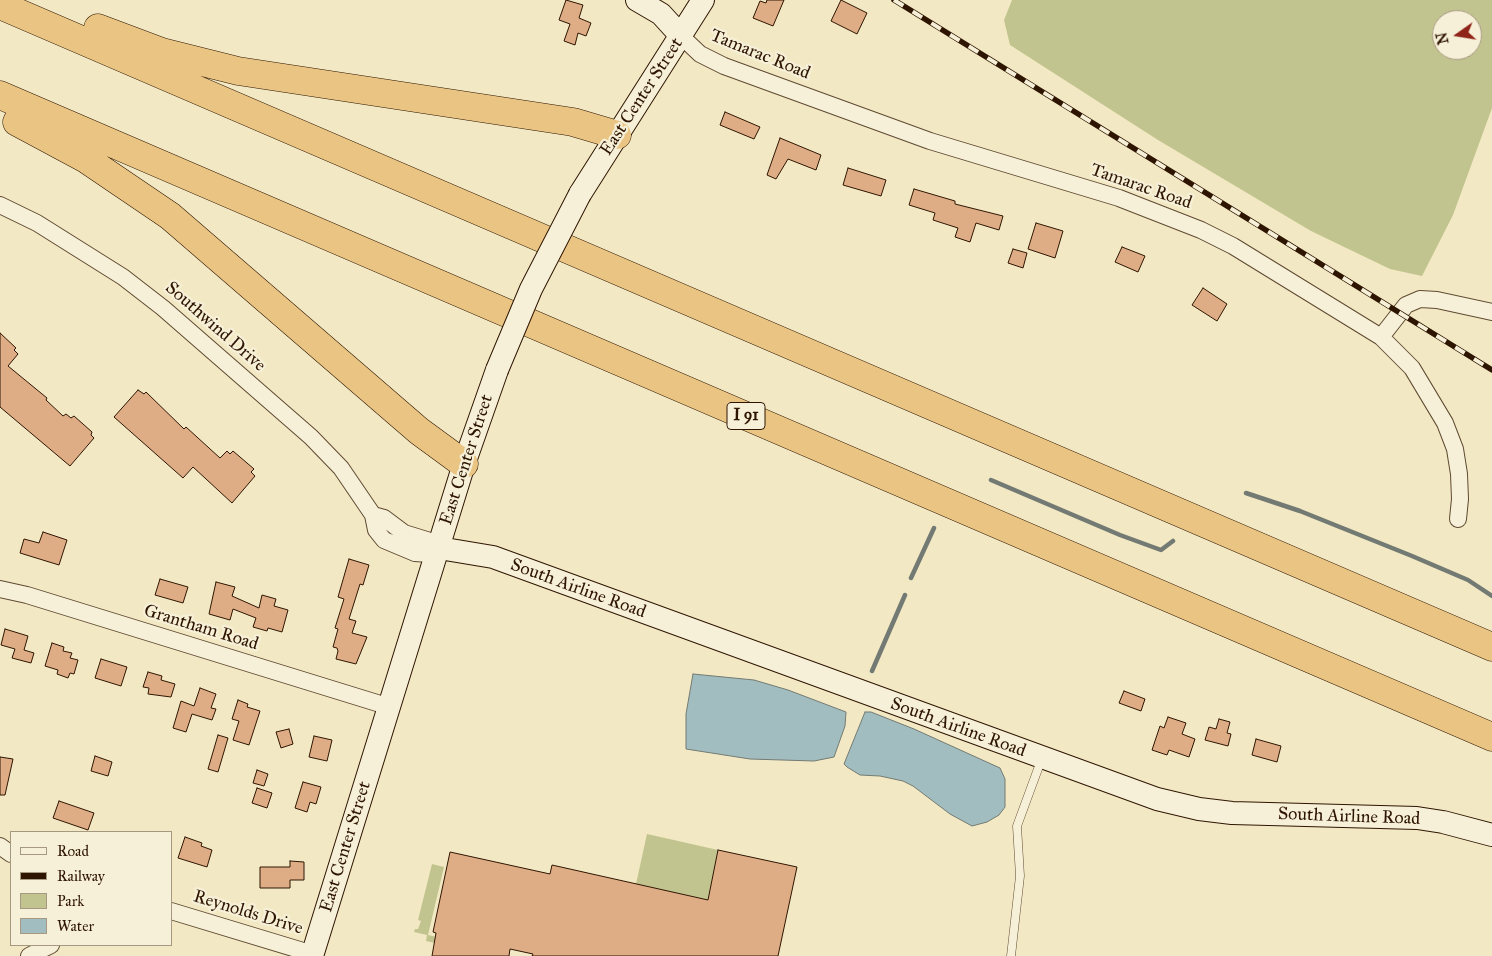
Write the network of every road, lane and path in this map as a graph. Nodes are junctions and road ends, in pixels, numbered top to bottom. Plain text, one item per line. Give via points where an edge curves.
1 (29, 0) edge
2 (638, 0) edge
3 (703, 0) edge
4 (0, 5) edge
5 (681, 36) junction
6 (0, 96) edge
7 (0, 108) edge
8 (617, 136) junction
9 (0, 205) edge
10 (1492, 312) edge
11 (1381, 337) junction
12 (464, 464) junction
13 (1458, 519) dead end
14 (439, 548) junction
15 (0, 589) edge
16 (1492, 647) edge
17 (390, 707) junction
18 (1492, 737) edge
19 (1042, 758) junction
20 (1492, 835) edge
21 (172, 911) edge
22 (48, 946) edge
23 (312, 955) edge
24 (29, 956) edge
25 (1011, 956) edge

1 - 8 highway via 138,44 199,62 282,78 573,122
2 - 5 main road via 661,14
3 - 5 main road, East Center Street
4 - 16 highway
5 - 8 main road, East Center Street
5 - 11 street, Tamarac Road via 700,54 724,66 930,141 1119,198 1201,230 1233,246
6 - 18 highway, I 91
7 - 12 highway via 15,120 86,159 170,216 419,431
8 - 12 main road, East Center Street, bridge via 580,194 531,289 497,370
9 - 14 street, Southwind Drive via 84,252 163,308 328,452 373,516 376,530 391,544 420,554 429,554
10 - 11 street via 1437,300 1420,300 1406,305
11 - 13 street, Tamarac Road via 1412,368 1445,423 1459,474
12 - 14 main road, East Center Street
14 - 17 main road, East Center Street
14 - 19 main road, South Airline Road via 493,557
15 - 17 street, Grantham Road
17 - 23 main road, East Center Street
19 - 20 main road, South Airline Road via 1130,790 1198,809 1256,815 1404,816
19 - 25 lane via 1017,826 1020,876
21 - 23 street, Reynolds Drive
22 - 24 street

